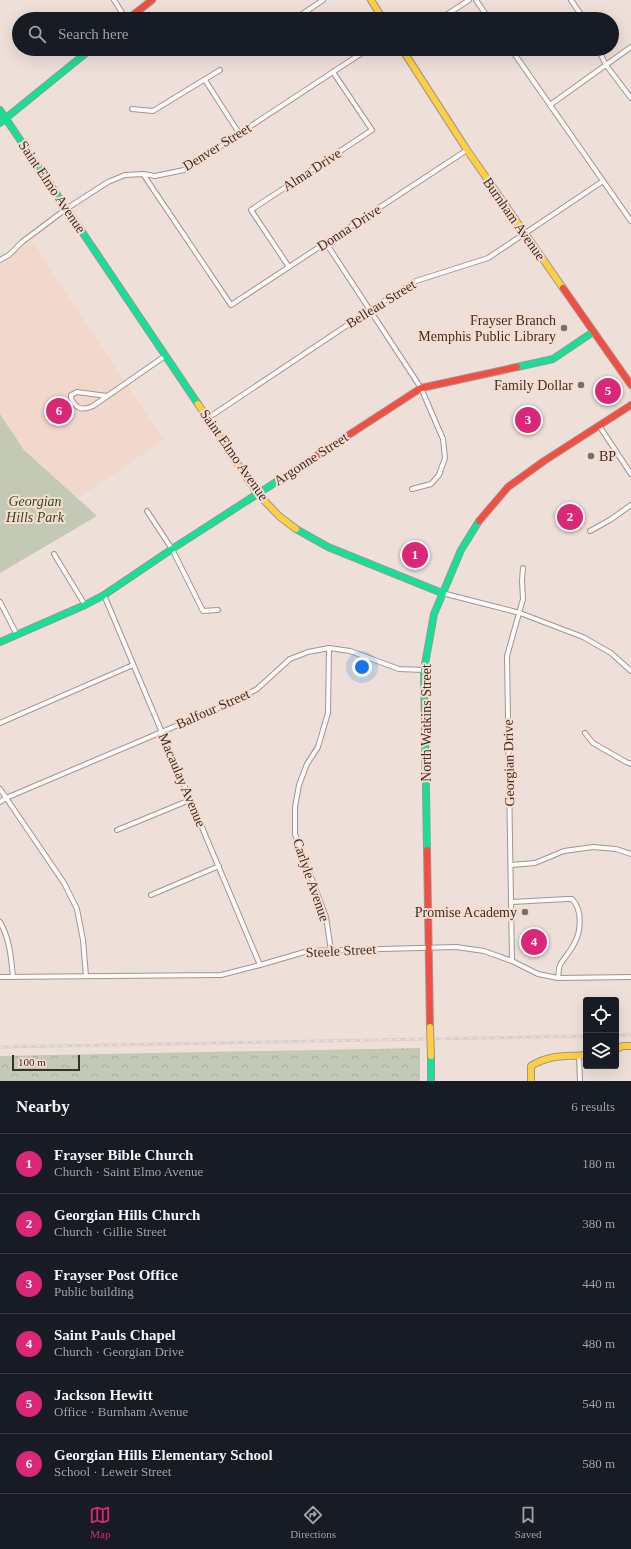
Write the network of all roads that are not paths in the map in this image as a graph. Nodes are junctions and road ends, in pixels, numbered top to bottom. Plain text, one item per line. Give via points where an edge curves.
1 (114, 0) edge
2 (152, 0) edge
3 (323, 0) edge
4 (371, 0) edge
5 (469, 0) edge
6 (476, 0) edge
7 (571, 0) edge
8 (122, 12) edge
9 (136, 12) edge
10 (305, 12) edge
11 (379, 12) edge
12 (451, 12) edge
13 (484, 12) edge
14 (579, 12) edge
15 (631, 47) edge
16 (82, 56) edge
17 (357, 56) edge
18 (407, 56) edge
19 (516, 56) edge
20 (602, 56) edge
21 (618, 56) edge
22 (619, 56) edge
23 (606, 65) junction
24 (220, 70) dead end
25 (333, 72) junction
26 (205, 80) junction
27 (631, 98) edge
28 (550, 105) junction
29 (132, 109) dead end
30 (0, 110) edge
31 (6, 118) junction
32 (0, 123) edge
33 (239, 134) junction
34 (467, 150) junction
35 (143, 174) junction
36 (603, 181) junction
37 (66, 209) junction
38 (631, 220) edge
39 (524, 234) junction
40 (326, 244) junction
41 (0, 260) edge
42 (289, 267) junction
43 (370, 310) junction
44 (593, 332) junction
45 (165, 356) junction
46 (631, 385) edge
47 (421, 388) junction
48 (106, 396) junction
49 (631, 405) edge
50 (208, 418) junction
51 (600, 426) junction
52 (631, 474) edge
53 (412, 490) dead end
54 (257, 493) junction
55 (631, 505) edge
56 (148, 511) dead end
57 (590, 531) dead end
58 (172, 549) junction
59 (54, 554) dead end
60 (523, 568) dead end
61 (442, 593) junction
62 (104, 595) junction
63 (0, 602) edge
64 (85, 605) junction
65 (218, 610) dead end
66 (520, 613) junction
67 (17, 635) junction
68 (0, 642) edge
69 (329, 648) junction
70 (133, 665) junction
71 (424, 670) junction
72 (631, 671) edge
73 (0, 723) edge
74 (162, 732) junction
75 (585, 733) dead end
76 (631, 764) edge
77 (0, 789) edge
78 (6, 798) junction
79 (190, 800) junction
80 (0, 802) edge
81 (117, 830) dead end
82 (631, 854) edge
83 (511, 865) junction
84 (219, 866) junction
85 (152, 895) dead end
86 (512, 902) junction
87 (0, 922) edge
88 (428, 948) junction
89 (331, 950) junction
90 (512, 961) junction
91 (260, 965) junction
92 (86, 976) junction
93 (0, 977) edge
94 (631, 977) edge
95 (13, 978) junction
96 (558, 978) junction
97 (631, 1046) edge
98 (619, 1048) edge
99 (583, 1055) edge
100 (431, 1081) edge
101 (530, 1081) edge
102 (580, 1081) edge

1 - 8 street
2 - 9 main road
3 - 10 street
4 - 11 main road
5 - 12 street
6 - 13 street
7 - 14 street
15 - 22 street
16 - 31 main road
17 - 25 street, Denver Street
18 - 34 main road, Burnham Avenue
19 - 28 street
20 - 23 street
21 - 23 street
23 - 27 street
23 - 28 street
24 - 26 street
25 - 33 street, Denver Street
25 - 42 street, Alma Drive via 372,130 251,210
26 - 29 street via 153,111
26 - 33 street
28 - 36 street
30 - 31 main road, Saint Elmo Avenue
31 - 32 main road
31 - 37 main road, Saint Elmo Avenue
33 - 35 street, Denver Street via 184,170 155,176
34 - 39 main road, Burnham Avenue
34 - 40 street, Donna Drive
35 - 37 street, Denver Street via 125,175 108,182
35 - 42 street, Donna Drive via 231,305
36 - 38 street
36 - 39 street, Belleau Street
37 - 41 street, Denver Street
37 - 45 main road, Saint Elmo Avenue
39 - 43 street, Belleau Street via 488,258 416,281
39 - 44 main road, Burnham Avenue
40 - 42 street, Donna Drive
40 - 43 street
43 - 47 street
43 - 50 street, Belleau Street
44 - 46 main road, Burnham Avenue
44 - 47 main road, Argonne Street via 553,359
45 - 48 street
45 - 50 main road, Saint Elmo Avenue
47 - 53 street via 443,439 445,458 439,475 432,484
47 - 54 main road, Argonne Street
48 - 48 street via 87,409 76,407 71,398 71,395 77,392
49 - 51 main road, North Watkins Street
50 - 54 main road, Saint Elmo Avenue
51 - 52 street
51 - 61 main road, North Watkins Street via 508,487 461,550
54 - 58 main road, Argonne Street
54 - 61 main road, Saint Elmo Avenue via 279,516 302,533 328,547
55 - 57 street
56 - 58 street
58 - 62 main road, Argonne Street
58 - 65 street via 203,611
59 - 64 street
60 - 66 street, Georgian Drive via 524,596
61 - 66 street, Saint Elmo Avenue
61 - 71 main road, North Watkins Street via 434,614
62 - 64 main road, Argonne Street
62 - 70 street, Macaulay Avenue
63 - 67 street
64 - 67 main road, Argonne Street
66 - 72 street, Saint Elmo Avenue via 584,637 611,653
66 - 83 street, Georgian Drive via 507,656
67 - 68 main road, Argonne Street
69 - 71 street, Balfour Street via 350,651 399,669
69 - 74 street, Balfour Street via 290,659 257,689 238,700
69 - 89 street, Carlyle Avenue via 328,713 318,747 307,764 299,785 294,806 295,834 326,916
70 - 73 street
70 - 74 street, Macaulay Avenue
71 - 88 main road, North Watkins Street
74 - 78 street, Balfour Street
74 - 79 street, Macaulay Avenue
75 - 76 street via 593,743
77 - 78 street
78 - 80 street, Balfour Street
78 - 92 street via 64,883 77,909
79 - 81 street
79 - 84 street, Macaulay Avenue
82 - 83 street via 616,849 593,847 564,851 535,863
83 - 86 street, Georgian Drive
84 - 85 street
84 - 91 street, Macaulay Avenue
86 - 90 street, Georgian Drive
86 - 96 street via 572,899 576,903 579,911 578,935 575,944 559,966
87 - 95 street via 11,952
88 - 89 street, Steele Street
88 - 90 street, Steele Street via 456,947 484,951
88 - 100 main road, North Watkins Street, bridge
89 - 91 street, Steele Street via 308,951
90 - 96 street, Steele Street via 538,974
91 - 92 street, Steele Street via 221,975
92 - 95 street, Steele Street
93 - 95 street, Steele Street
94 - 96 street, Steele Street
97 - 98 main road
99 - 101 main road via 542,1059 531,1066
99 - 102 street

